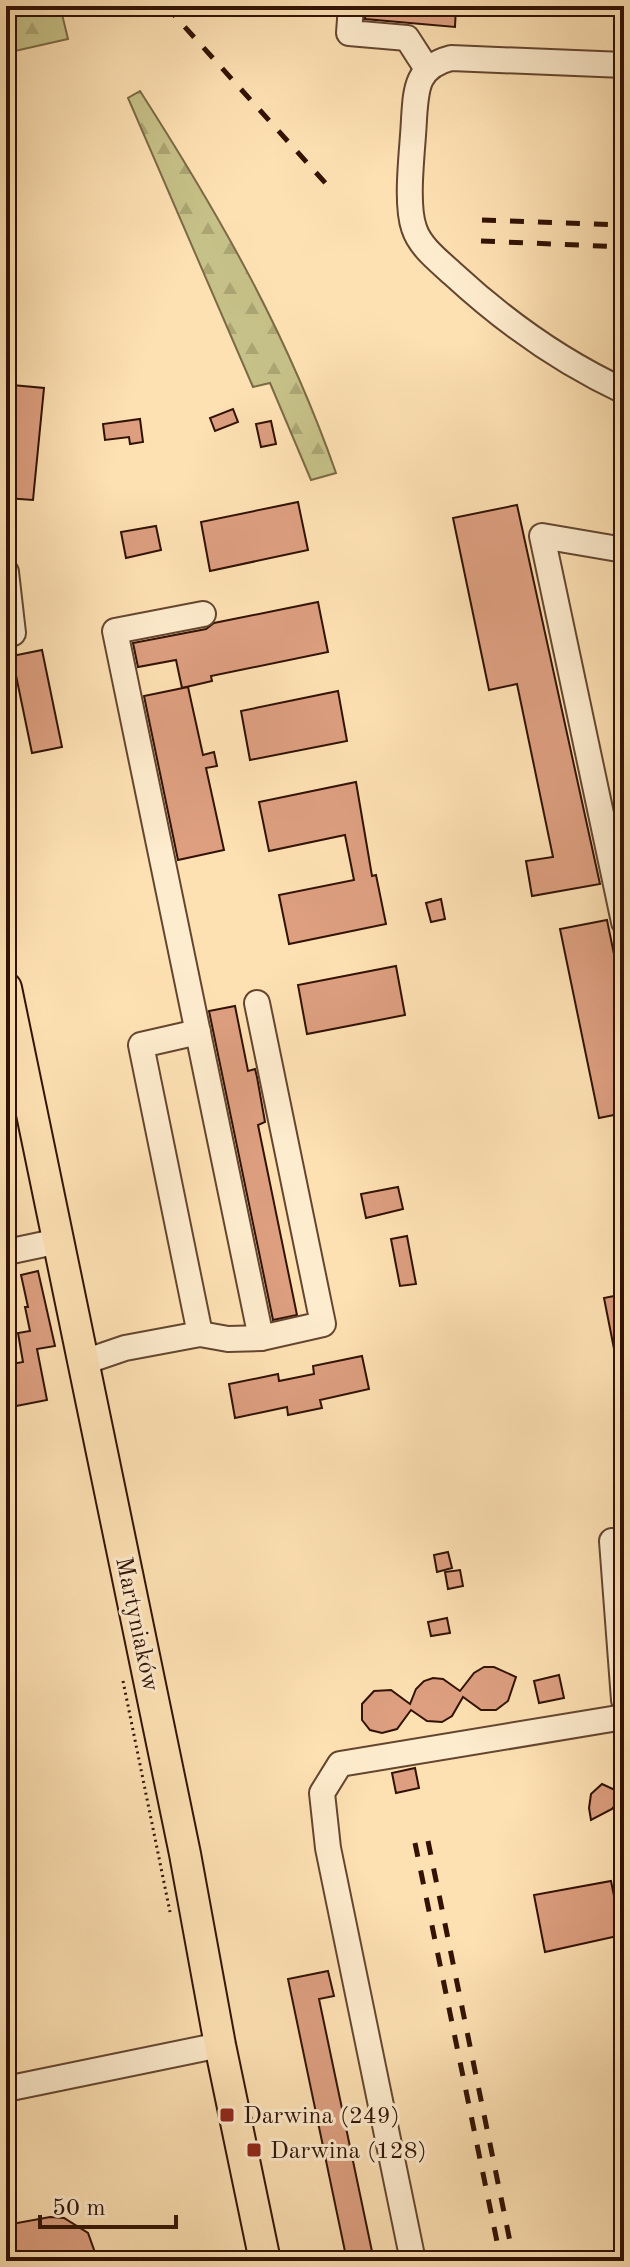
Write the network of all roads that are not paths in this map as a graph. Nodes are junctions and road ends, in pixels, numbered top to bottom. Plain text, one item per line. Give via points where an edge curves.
1 (351, 6) edge
2 (624, 65) edge
3 (427, 69) junction
4 (624, 391) edge
5 (624, 550) edge
6 (6, 572) edge
7 (203, 614) dead end
8 (18, 632) edge
9 (624, 922) edge
10 (6, 988) edge
11 (257, 1003) dead end
12 (198, 1032) junction
13 (59, 1241) junction
14 (6, 1252) edge
15 (200, 1334) junction
16 (261, 1338) junction
17 (84, 1362) junction
18 (612, 1541) dead end
19 (624, 1700) edge
20 (624, 1717) edge
21 (220, 2045) junction
22 (6, 2089) edge
23 (265, 2261) edge
24 (413, 2261) edge

1 - 3 street via 349,33 407,38
2 - 3 street via 451,58
3 - 4 street via 416,91 411,197 411,217 421,243 524,335
5 - 9 street via 542,536
6 - 8 street
7 - 12 street via 115,631
10 - 13 main road, Martyniaków
11 - 16 street via 323,1324
12 - 15 street via 141,1045
12 - 16 street
13 - 14 street
13 - 17 main road, Martyniaków
15 - 16 street
15 - 17 street
17 - 21 main road, Martyniaków
18 - 19 street
20 - 24 street via 340,1764 322,1793 328,1848
21 - 22 street
21 - 23 main road, Martyniaków

